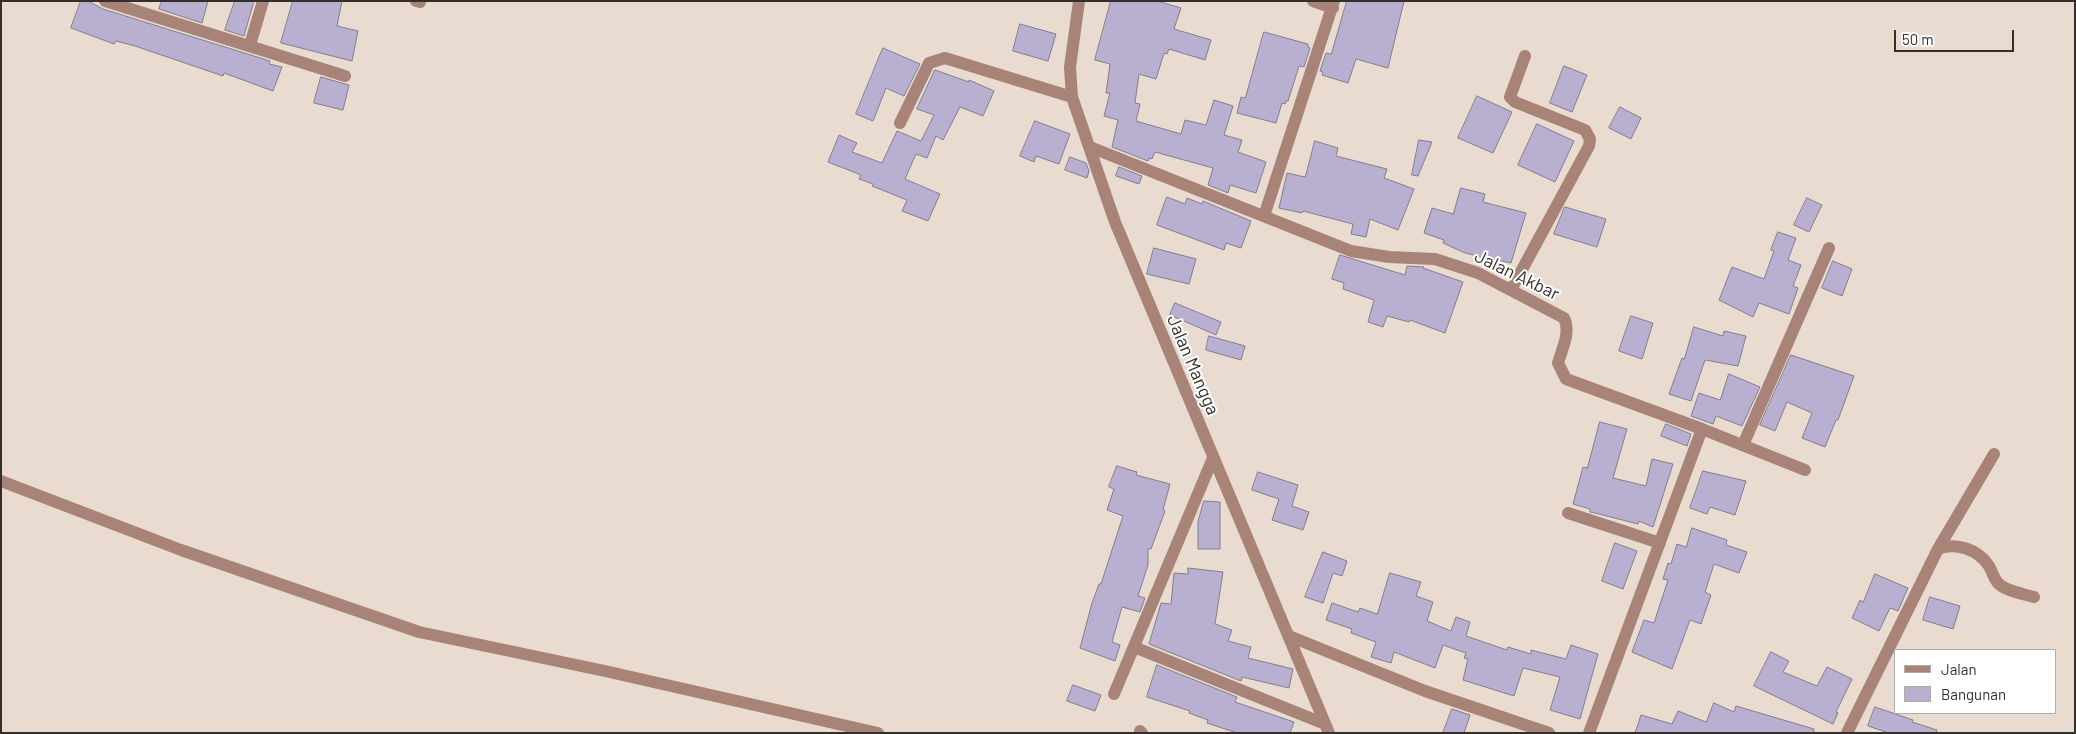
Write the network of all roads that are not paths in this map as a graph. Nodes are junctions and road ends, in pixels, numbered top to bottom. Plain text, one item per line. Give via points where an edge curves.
1 (105, 1) edge
2 (263, 1) edge
3 (1079, 1) edge
4 (1312, 1) edge
5 (1333, 4) edge
6 (250, 45) junction
7 (1525, 56) dead end
8 (345, 76) dead end
9 (1072, 97) junction
10 (900, 122) dead end
11 (1090, 147) junction
12 (1264, 216) junction
13 (1829, 248) dead end
14 (1511, 290) junction
15 (1702, 429) junction
16 (1743, 445) junction
17 (1994, 454) dead end
18 (1213, 458) junction
19 (1805, 470) dead end
20 (1, 481) edge
21 (1568, 514) dead end
22 (1660, 543) junction
23 (1938, 549) junction
24 (2034, 597) dead end
25 (1289, 636) junction
26 (1134, 647) junction
27 (1114, 694) dead end
28 (1327, 728) edge
29 (878, 733) edge
30 (1549, 733) edge
31 (1589, 733) edge
32 (1847, 733) edge

1 - 6 street
2 - 6 street
3 - 9 street, Jalan Mangga via 1070,67
4 - 5 street
5 - 12 street
6 - 8 street
7 - 14 street via 1510,97 1515,102 1585,130 1590,139
9 - 10 street via 945,58 929,63
9 - 11 street, Jalan Mangga
11 - 12 street, Jalan Akbar
11 - 18 street, Jalan Mangga via 1121,240
12 - 14 street, Jalan Akbar via 1351,251 1435,259 1478,273
13 - 16 street
14 - 15 street, Jalan Akbar via 1564,318 1568,325 1558,363 1566,379
15 - 16 street, Jalan Akbar
15 - 22 street
16 - 19 street, Jalan Akbar
17 - 23 street
18 - 25 street, Jalan Mangga
18 - 26 street
20 - 29 street via 181,550 419,632
21 - 22 street
22 - 31 street
23 - 24 street via 1946,546 1974,551 1983,557 1998,583
23 - 32 street
25 - 28 street, Jalan Mangga
25 - 30 street via 1425,691
26 - 27 street
26 - 28 street

